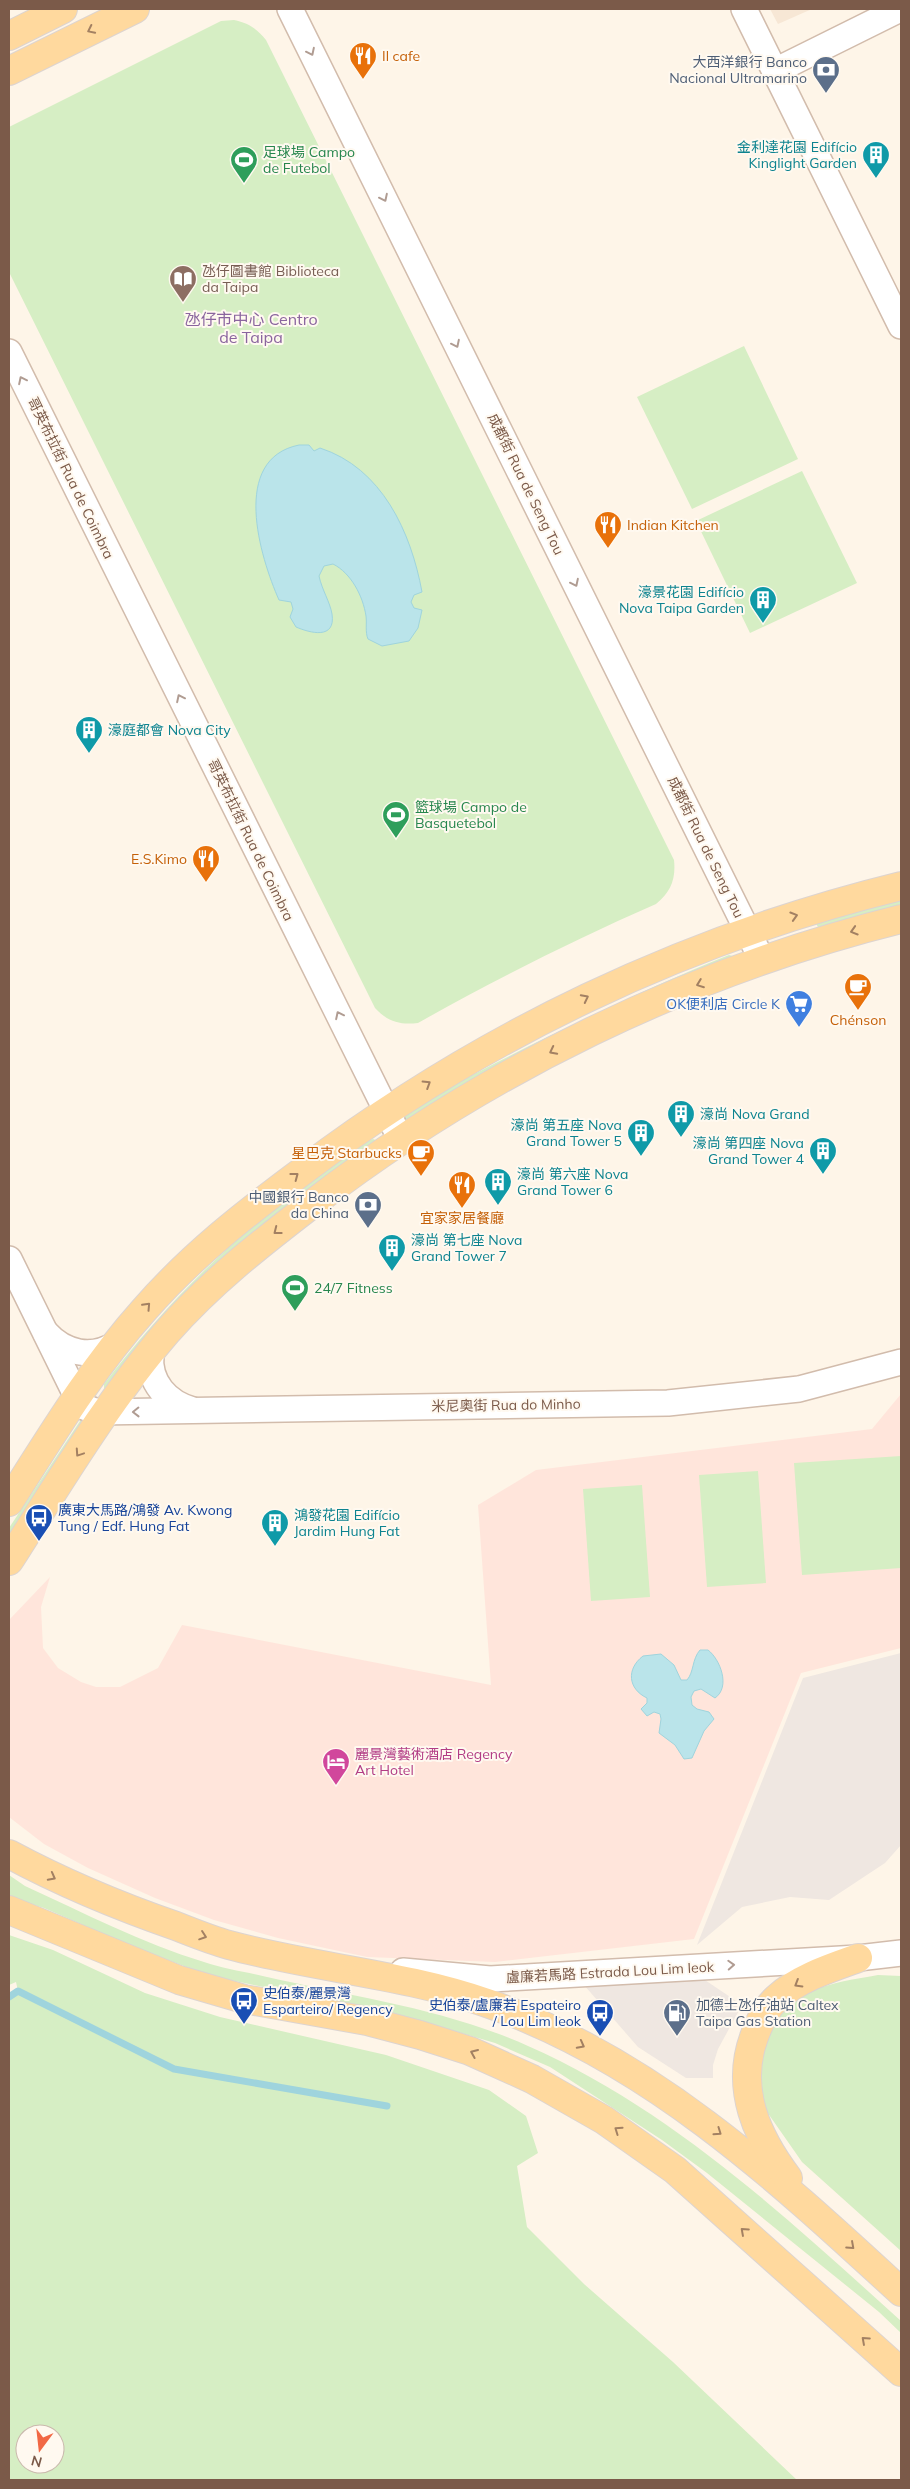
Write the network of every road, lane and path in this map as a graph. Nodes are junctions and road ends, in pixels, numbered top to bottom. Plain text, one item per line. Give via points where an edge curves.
1 (63, 9) edge
2 (135, 9) edge
3 (290, 9) edge
4 (744, 9) edge
5 (900, 9) edge
6 (9, 36) edge
7 (9, 71) edge
8 (775, 71) junction
9 (901, 326) edge
10 (9, 352) edge
11 (901, 886) edge
12 (901, 919) edge
13 (748, 931) junction
14 (762, 960) junction
15 (386, 1111) junction
16 (401, 1140) junction
17 (9, 1260) edge
18 (42, 1327) junction
19 (116, 1344) junction
20 (150, 1354) junction
21 (901, 1362) edge
22 (77, 1396) junction
23 (201, 1410) junction
24 (106, 1412) junction
25 (9, 1502) edge
26 (9, 1561) edge
27 (9, 1854) edge
28 (9, 1910) edge
29 (901, 1953) edge
30 (858, 1958) junction
31 (318, 1964) junction
32 (815, 2213) junction
33 (901, 2292) edge
34 (901, 2372) edge

1 - 6 main road
2 -> 7 main road
3 -> 13 street, 成都街 Rua de Seng Tou
4 - 8 street
5 - 8 street
8 - 9 street
15 -> 10 street, 哥英布拉街 Rua de Coimbra
13 -> 11 main road
12 -> 14 main road
13 - 14 street, 成都街 Rua de Seng Tou
15 -> 13 main road via 512,1035 593,994
14 -> 16 main road via 598,1028 519,1069
15 - 16 street, 哥英布拉街 Rua de Coimbra
19 -> 15 main road via 144,1309 210,1242
16 -> 20 main road via 354,1172 230,1268
17 - 18 street
18 - 19 street via 56,1343 75,1352 96,1352
18 - 22 street
19 - 22 main road
20 - 23 street via 153,1374 163,1393 184,1407
20 - 24 main road
21 - 23 street, 米尼奧街 Rua do Minho via 799,1389 668,1402
22 - 24 street, 米尼奧街 Rua do Minho via 84,1407
22 - 25 main road
23 -> 24 street, 米尼奧街 Rua do Minho
24 -> 26 main road
27 -> 31 main road via 58,1880 121,1907 228,1945
34 -> 28 main road via 675,2170 604,2120 532,2079 470,2051 420,2035 367,2021 244,1999 179,1980
29 - 30 street, 盧廉若馬路 Estrada Lou Lim Ieok
31 -> 30 street, 盧廉若馬路 Estrada Lou Lim Ieok via 490,1979
30 -> 32 main road via 824,1970 777,1998 760,2020 746,2068 748,2097 758,2130 778,2164
31 -> 32 main road via 428,1986 487,2003 544,2026 616,2063 723,2135
32 -> 33 main road

